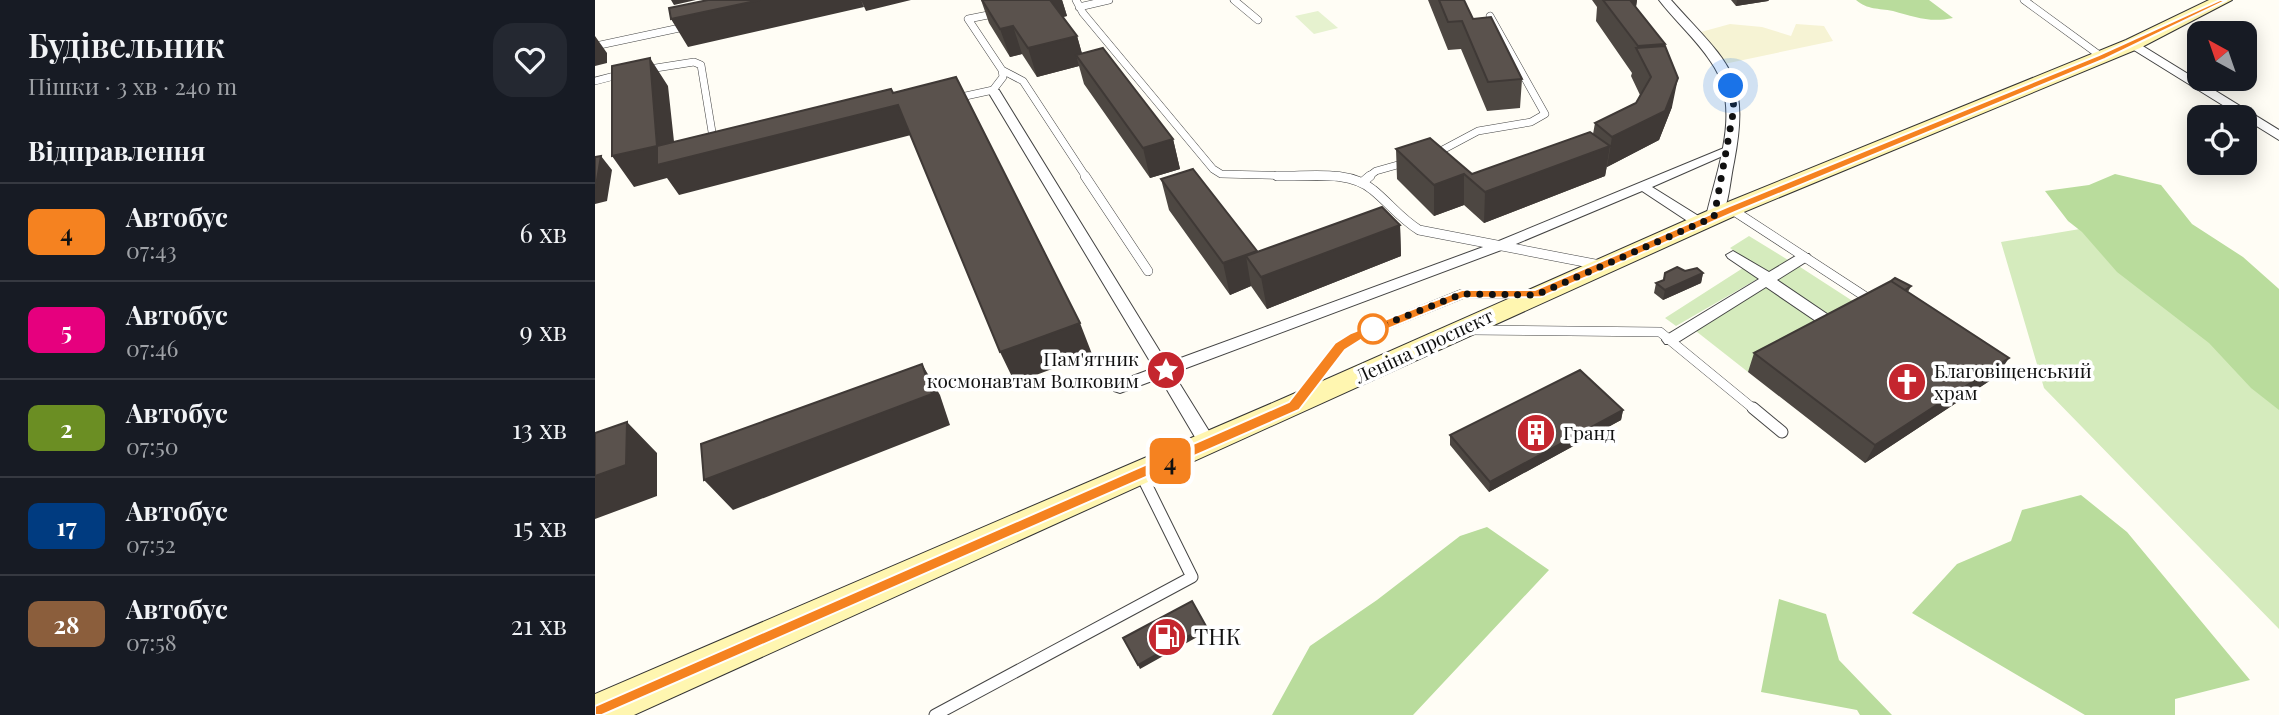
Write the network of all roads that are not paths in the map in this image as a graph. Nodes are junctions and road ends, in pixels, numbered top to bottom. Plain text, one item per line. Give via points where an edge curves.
1 (1109, 0) edge
2 (1234, 0) edge
3 (1665, 0) edge
4 (2024, 0) edge
5 (2223, 0) edge
6 (1077, 4) edge
7 (1006, 11) edge
8 (1490, 16) edge
9 (1258, 20) dead end
10 (697, 24) edge
11 (2133, 44) junction
12 (595, 46) edge
13 (2102, 57) junction
14 (1002, 69) junction
15 (595, 80) edge
16 (993, 89) junction
17 (943, 102) edge
18 (2279, 136) edge
19 (1728, 151) junction
20 (716, 154) edge
21 (1424, 158) edge
22 (1412, 161) edge
23 (1364, 181) junction
24 (1642, 186) junction
25 (1715, 217) junction
26 (1499, 246) junction
27 (1733, 255) dead end
28 (1804, 257) junction
29 (1602, 266) junction
30 (1148, 271) dead end
31 (1768, 279) junction
32 (1536, 295) junction
33 (1876, 304) edge
34 (1834, 326) edge
35 (1459, 330) junction
36 (1669, 340) junction
37 (1165, 370) junction
38 (1120, 387) dead end
39 (1294, 406) junction
40 (1782, 432) dead end
41 (1208, 444) junction
42 (1142, 474) junction
43 (608, 710) edge
44 (935, 715) edge

1 - 6 lane
2 - 9 lane
3 - 19 street via 1731,86 1734,108
4 - 13 lane
5 - 11 main road, Леніна проспект
6 - 23 lane via 1213,169 1233,176
7 - 14 lane via 968,19
8 - 21 lane via 1545,114 1531,122 1486,128
10 - 12 lane
11 - 13 main road, Леніна проспект
11 - 18 street
13 - 25 main road, Леніна проспект
14 - 16 lane via 1003,77
14 - 30 lane via 1023,81
15 - 20 lane via 674,63 701,65
16 - 17 lane
16 - 37 street
19 - 24 street
19 - 25 street
22 - 23 lane via 1376,171
23 - 26 lane via 1408,224
24 - 25 street
24 - 26 street
25 - 28 lane
25 - 29 main road, Леніна проспект
26 - 29 lane
26 - 37 street
27 - 31 street
28 - 31 street
28 - 33 lane
29 - 32 main road, Леніна проспект
31 - 34 street
31 - 36 street
32 - 35 main road, Леніна проспект
32 - 39 lane via 1462,294 1356,337 1340,346
35 - 36 lane via 1660,332
35 - 39 main road, Леніна проспект
36 - 40 lane
37 - 38 street
37 - 41 street
39 - 41 main road, Леніна проспект
41 - 42 main road, Леніна проспект
42 - 43 main road, Леніна проспект
42 - 44 lane via 1192,577

